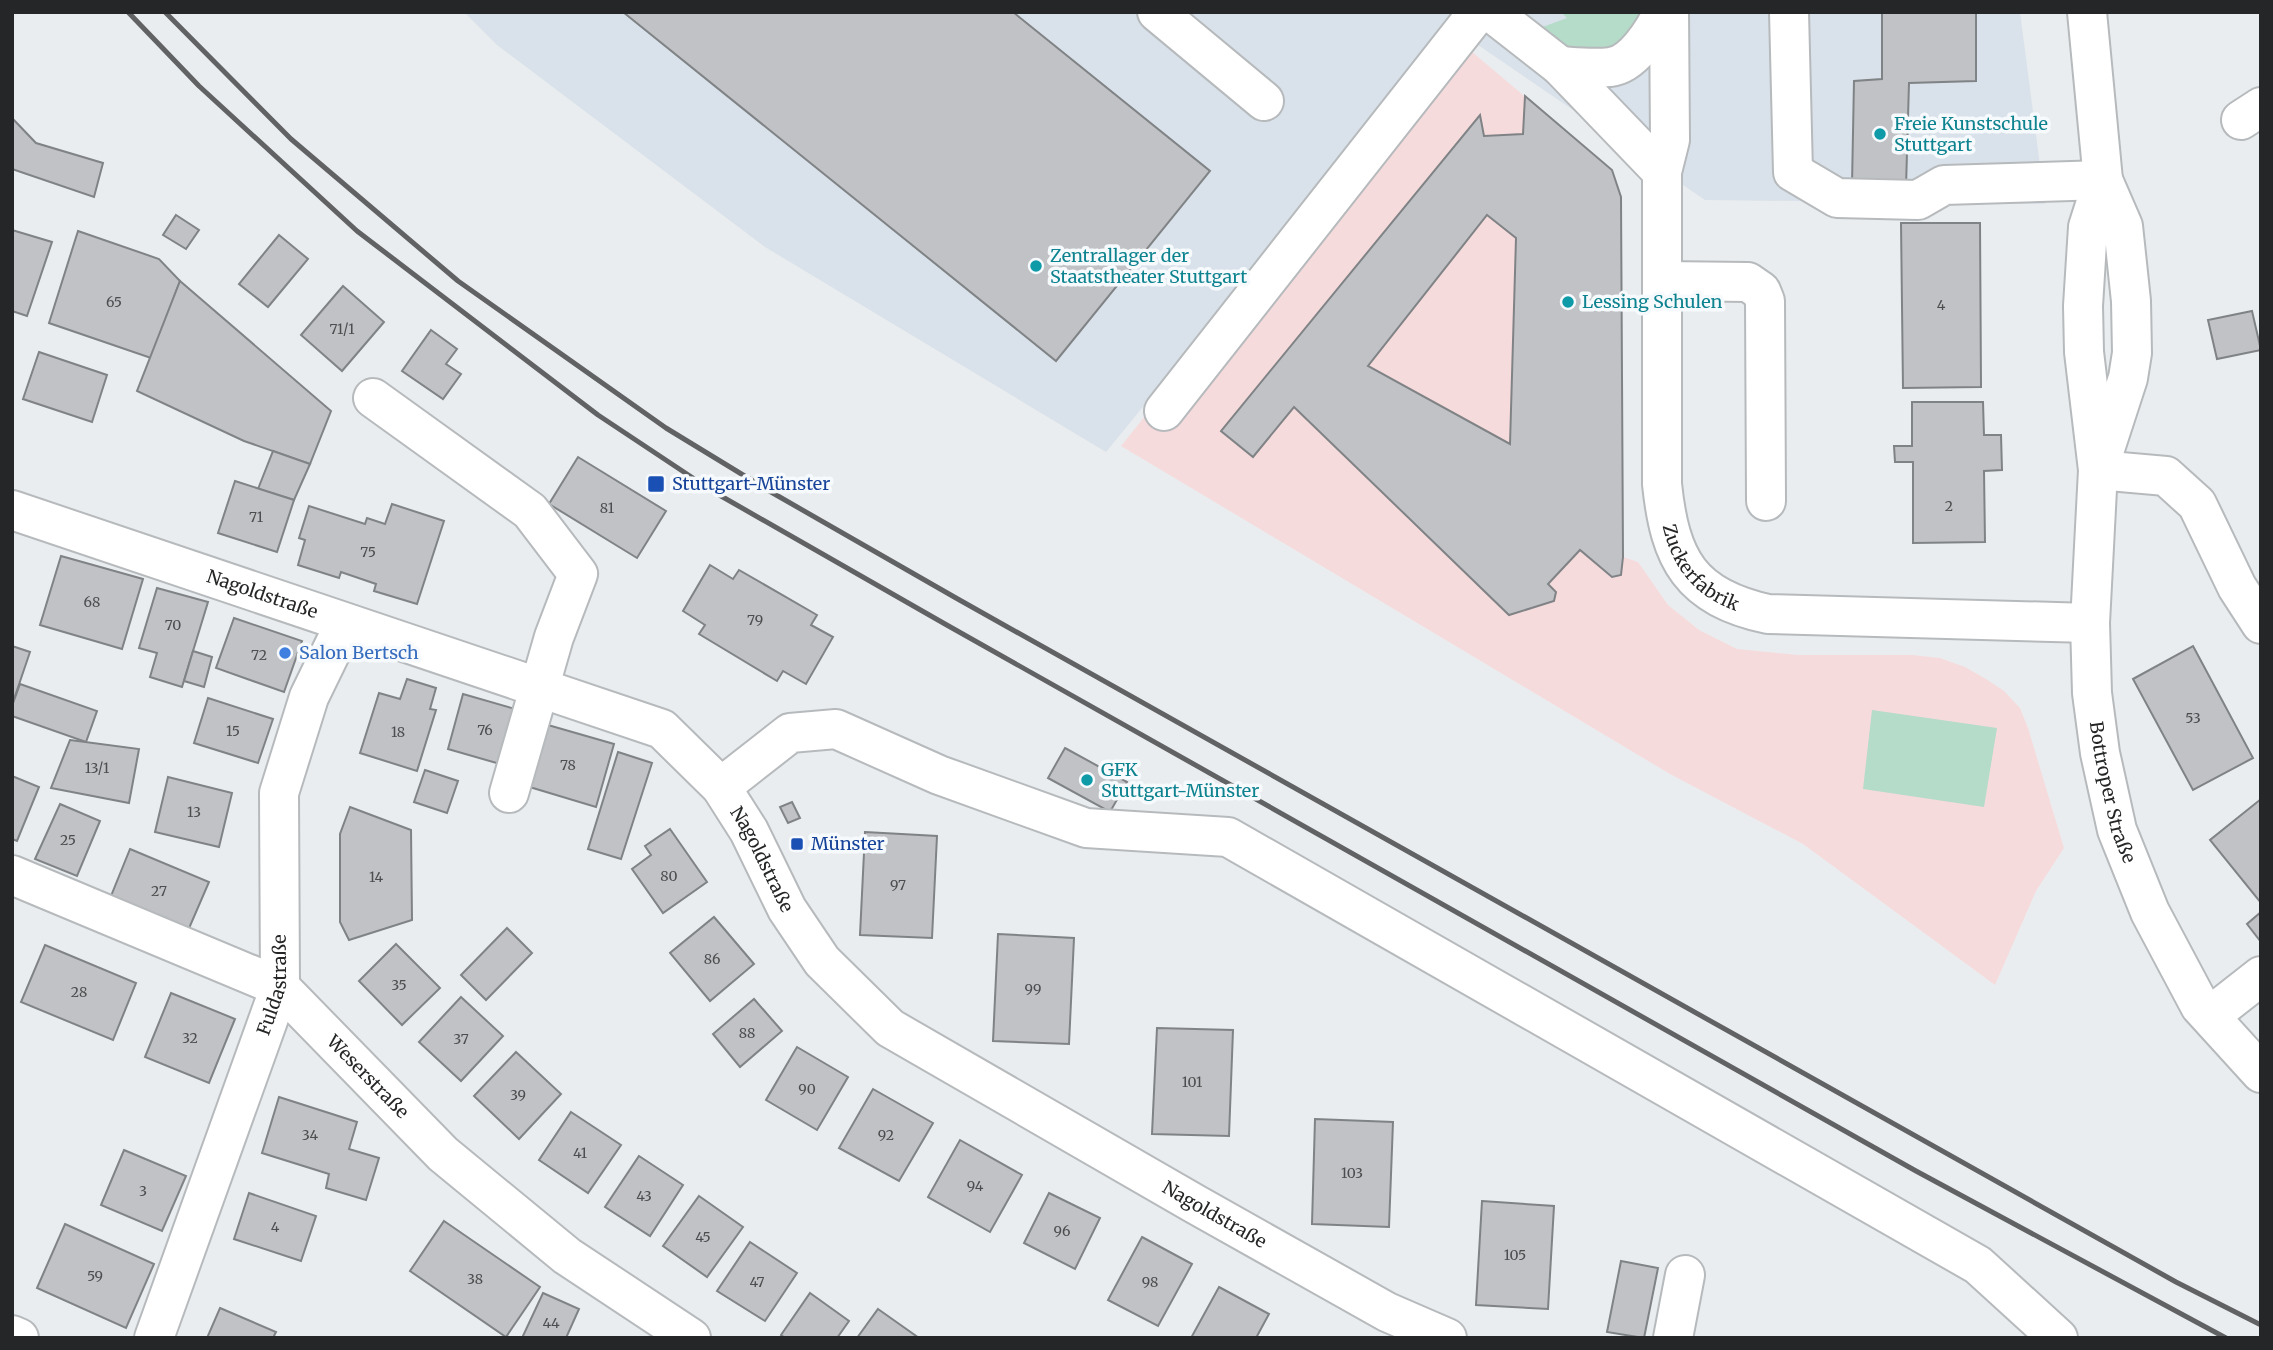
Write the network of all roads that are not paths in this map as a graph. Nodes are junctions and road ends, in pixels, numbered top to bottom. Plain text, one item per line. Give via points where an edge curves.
1 (1157, 12) edge
2 (1478, 12) edge
3 (1492, 12) edge
4 (1663, 12) edge
5 (1670, 12) edge
6 (1789, 12) edge
7 (2087, 12) edge
8 (1560, 66) junction
9 (1264, 101) dead end
10 (1662, 172) junction
11 (2103, 180) junction
12 (1663, 281) junction
13 (373, 398) dead end
14 (1164, 411) dead end
15 (2098, 470) junction
16 (1766, 501) dead end
17 (12, 510) edge
18 (345, 623) junction
19 (2090, 623) junction
20 (2261, 624) edge
21 (541, 688) junction
22 (721, 787) junction
23 (509, 793) dead end
24 (12, 875) edge
25 (2261, 976) edge
26 (280, 986) junction
27 (2210, 1016) junction
28 (2261, 1073) edge
29 (1685, 1275) dead end
30 (12, 1335) edge
31 (19, 1338) edge
32 (154, 1338) edge
33 (691, 1338) edge
34 (1447, 1338) edge
35 (1673, 1338) edge
36 (2058, 1338) edge

1 - 9 street
2 - 14 street
3 - 8 street
4 - 8 street via 1639,50 1614,67
5 - 10 street, Zuckerfabrik via 1670,140
6 - 11 street via 1793,172 1837,198 1918,200 1944,185
7 - 11 street, Bottroper Straße
8 - 10 street
10 - 12 street, Zuckerfabrik
11 - 15 street, Bottroper Straße via 2123,226 2132,353
12 - 16 street via 1748,282 1761,291 1765,301
12 - 19 street, Zuckerfabrik via 1662,484 1666,521 1674,550 1694,579 1715,597 1768,614
13 - 21 street via 530,511 578,574 554,636
15 - 19 street, Bottroper Straße
15 - 20 street via 2166,476 2197,504 2237,587
17 - 18 street, Nagoldstraße
18 - 21 street, Nagoldstraße
18 - 26 street, Fuldastraße via 309,697 279,793
19 - 27 street, Bottroper Straße via 2092,693 2117,830 2150,912 2200,1006
21 - 22 street, Nagoldstraße via 662,729
21 - 23 street
22 - 34 street, Nagoldstraße via 749,831 787,909 822,961 890,1028 1375,1305
22 - 36 street via 790,733 836,729 940,775 1086,828 1228,837 1978,1265
24 - 26 street, Weserstraße
25 - 27 street
26 - 32 street, Fuldastraße
26 - 33 street, Weserstraße via 443,1154 567,1256
27 - 28 street, Bottroper Straße
29 - 35 street
30 - 31 street

